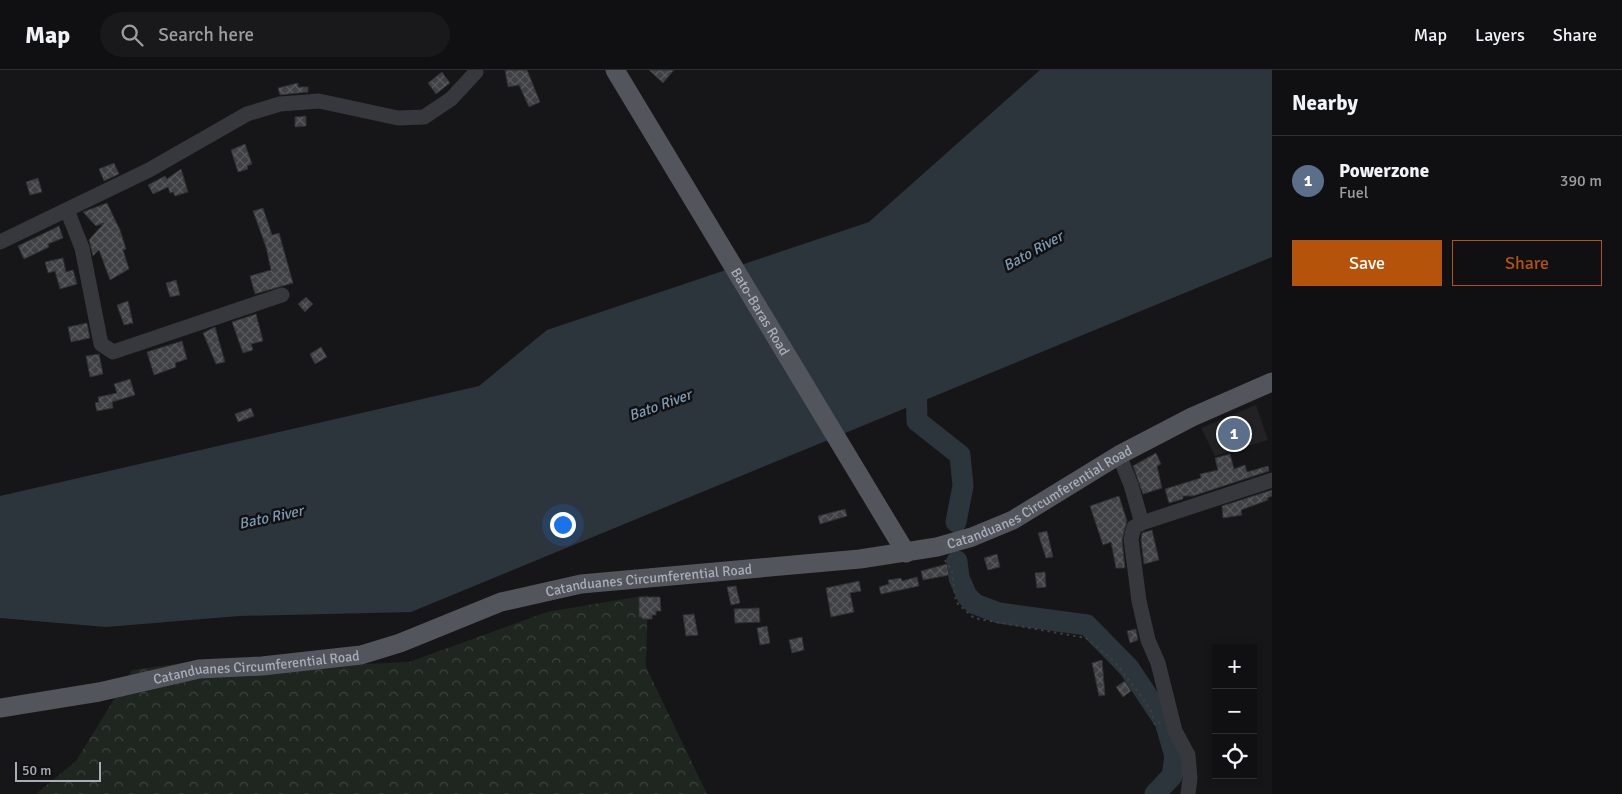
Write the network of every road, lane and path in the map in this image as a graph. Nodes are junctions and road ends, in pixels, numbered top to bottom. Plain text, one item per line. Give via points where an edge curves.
1 (615, 70) edge
2 (476, 71) edge
3 (67, 210) junction
4 (0, 242) edge
5 (282, 295) dead end
6 (1272, 382) edge
7 (1119, 455) junction
8 (1272, 480) edge
9 (1142, 523) junction
10 (937, 547) junction
11 (906, 553) junction
12 (0, 708) edge
13 (1155, 725) dead end
14 (1189, 794) edge

1 - 11 main road, Bato-Baras Road
2 - 3 street via 451,98 424,117 398,118 319,101 280,104 247,114 149,170
3 - 4 street
3 - 5 street via 82,248 101,344 113,352
6 - 7 main road, Catanduanes Circumferential Road
7 - 9 street
7 - 10 main road, Catanduanes Circumferential Road via 1013,520
8 - 9 street
9 - 14 street via 1134,527 1131,539 1139,601 1175,731 1188,755
10 - 11 main road, Catanduanes Circumferential Road
10 - 13 path via 952,571 956,602 974,618 1086,638 1119,668 1151,711
11 - 12 main road, Catanduanes Circumferential Road via 581,584 501,602 400,643 361,655 199,669 99,692

